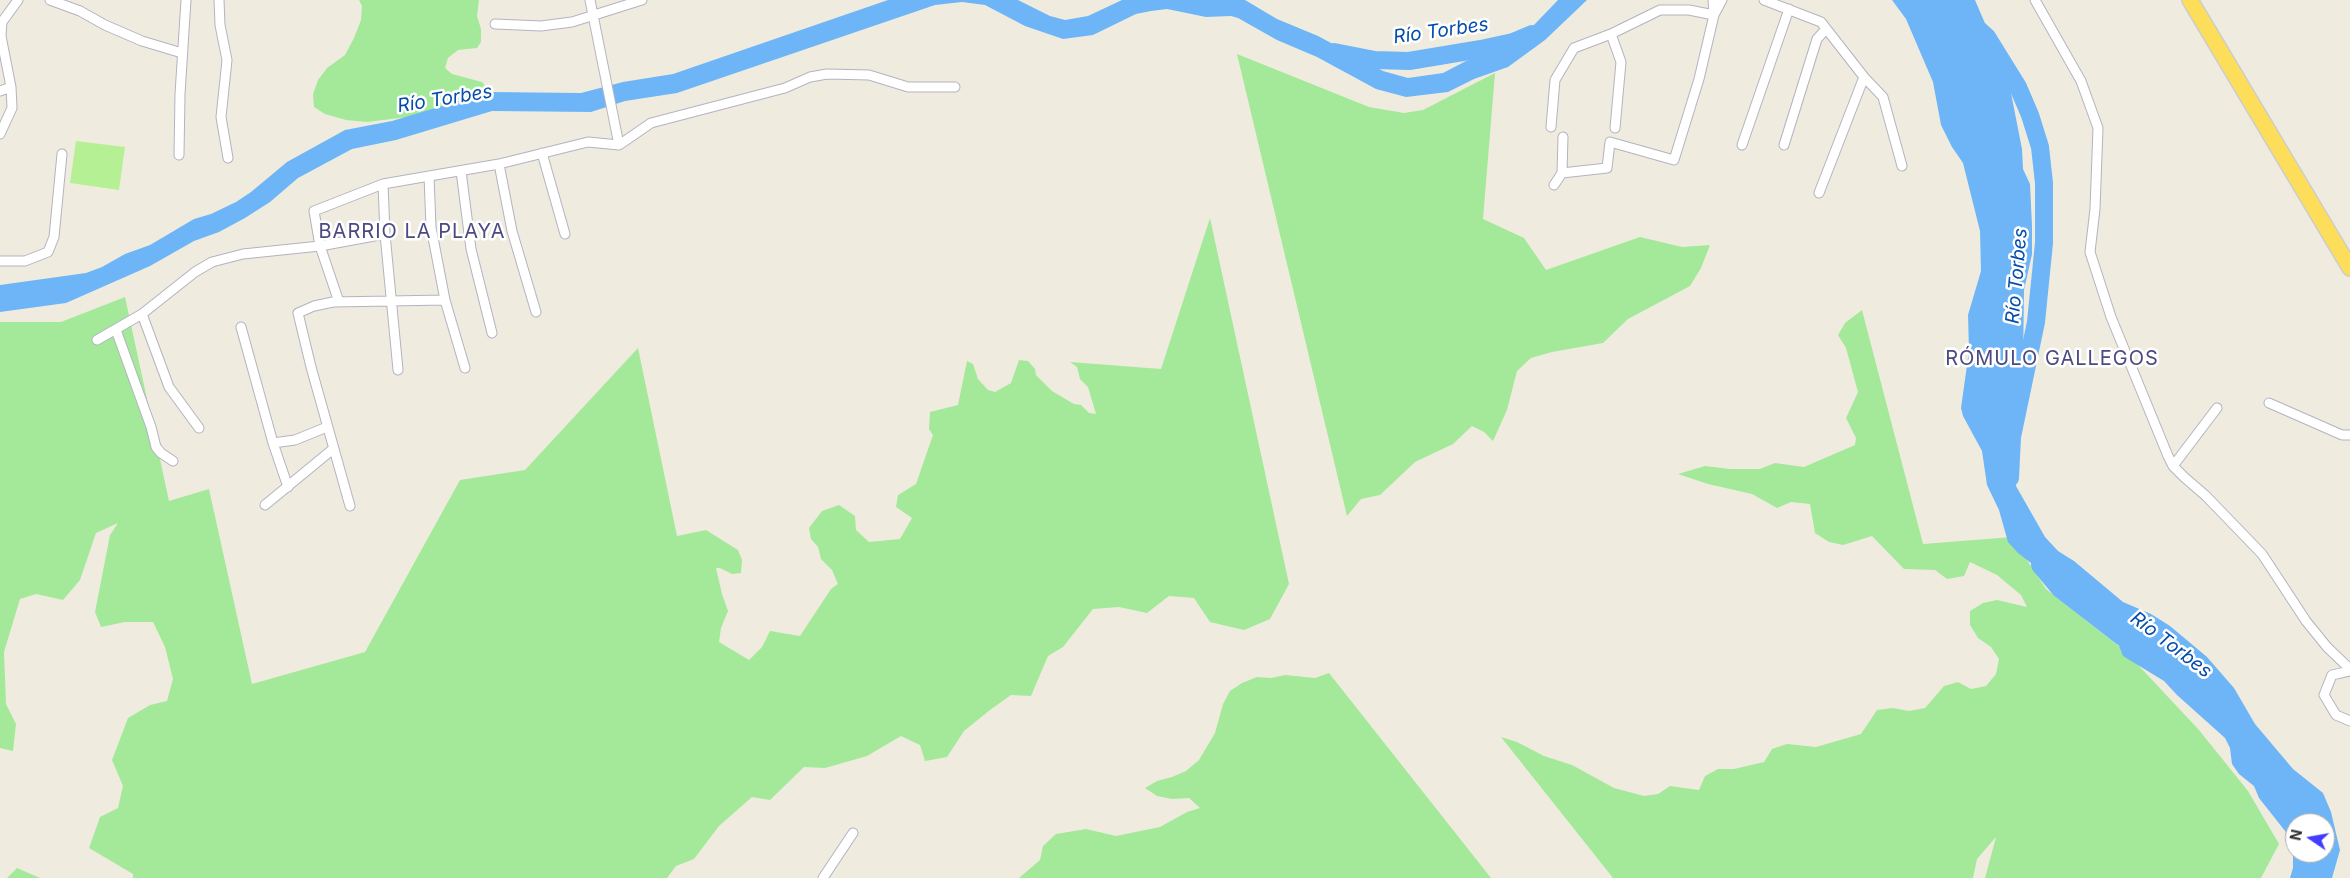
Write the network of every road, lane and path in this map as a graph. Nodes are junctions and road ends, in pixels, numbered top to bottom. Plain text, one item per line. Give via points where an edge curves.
1 (18, 0) edge
2 (50, 0) edge
3 (186, 0) edge
4 (219, 0) edge
5 (590, 0) edge
6 (642, 0) edge
7 (1713, 0) edge
8 (1722, 0) edge
9 (1764, 0) edge
10 (2035, 0) edge
11 (2190, 0) edge
12 (1789, 9) junction
13 (1714, 15) junction
14 (594, 17) junction
15 (495, 24) dead end
16 (1826, 29) junction
17 (1611, 34) junction
18 (182, 53) junction
19 (1864, 77) junction
20 (955, 87) dead end
21 (11, 88) junction
22 (0, 90) edge
23 (1551, 128) dead end
24 (1615, 128) dead end
25 (0, 134) edge
26 (1563, 137) dead end
27 (619, 145) junction
28 (1742, 145) dead end
29 (1784, 145) dead end
30 (542, 153) junction
31 (62, 154) dead end
32 (179, 154) dead end
33 (228, 158) dead end
34 (499, 164) junction
35 (1902, 166) dead end
36 (462, 171) junction
37 (1562, 173) junction
38 (429, 176) junction
39 (382, 184) junction
40 (1554, 185) dead end
41 (1819, 193) dead end
42 (385, 234) junction
43 (565, 234) dead end
44 (320, 246) junction
45 (0, 261) edge
46 (2350, 268) edge
47 (445, 300) junction
48 (339, 302) junction
49 (392, 302) junction
50 (536, 312) dead end
51 (142, 314) junction
52 (241, 327) dead end
53 (116, 330) junction
54 (492, 333) dead end
55 (97, 340) dead end
56 (465, 368) dead end
57 (398, 370) dead end
58 (2269, 404) dead end
59 (2217, 408) dead end
60 (327, 427) junction
61 (199, 428) dead end
62 (2350, 434) edge
63 (272, 443) junction
64 (333, 449) junction
65 (173, 461) dead end
66 (2173, 466) junction
67 (288, 487) junction
68 (265, 505) dead end
69 (350, 506) dead end
70 (2350, 670) edge
71 (2350, 721) edge
72 (853, 833) dead end
73 (823, 878) edge

1 - 21 street via 2,22 1,36
2 - 18 street via 142,41
3 - 18 street
4 - 33 street via 227,60 221,117
5 - 14 street
6 - 14 street
7 - 13 street
8 - 13 street
9 - 12 street
10 - 66 street via 2081,81 2098,128 2090,252 2112,317
11 - 46 highway
12 - 16 street via 1821,22
12 - 28 street
13 - 17 street via 1689,10 1660,10
13 - 37 street via 1699,79 1674,160 1610,142 1607,168
14 - 15 street via 541,26
14 - 27 street
16 - 19 street
16 - 29 street via 1817,39
17 - 23 street via 1574,48 1555,80
17 - 24 street via 1621,62
18 - 32 street
19 - 35 street via 1883,96
19 - 41 street
20 - 27 street via 908,86 869,76 826,74 651,123
21 - 22 street
21 - 25 street via 12,108
26 - 37 street
27 - 30 street via 588,142
30 - 34 street
30 - 43 street
31 - 45 street via 54,237 48,252 25,261
34 - 36 street
34 - 50 street via 512,231
36 - 38 street
36 - 54 street via 471,249
37 - 40 street
38 - 39 street
38 - 47 street via 432,227
39 - 42 street
39 - 44 street via 314,211
42 - 44 street
42 - 49 street
44 - 48 street
44 - 51 street via 243,254 212,262
47 - 49 street
47 - 56 street
48 - 49 street
48 - 60 street via 314,306 298,313
49 - 57 street
51 - 53 street
51 - 61 street via 169,387
52 - 63 street
53 - 55 street
53 - 65 street via 156,447
58 - 62 street via 2342,435
59 - 66 street
60 - 63 street via 294,440
60 - 64 street
63 - 67 street
64 - 67 street
64 - 69 street
66 - 70 street via 2262,554 2306,621
67 - 68 street
70 - 71 street via 2332,676 2324,695 2336,715
72 - 73 street

